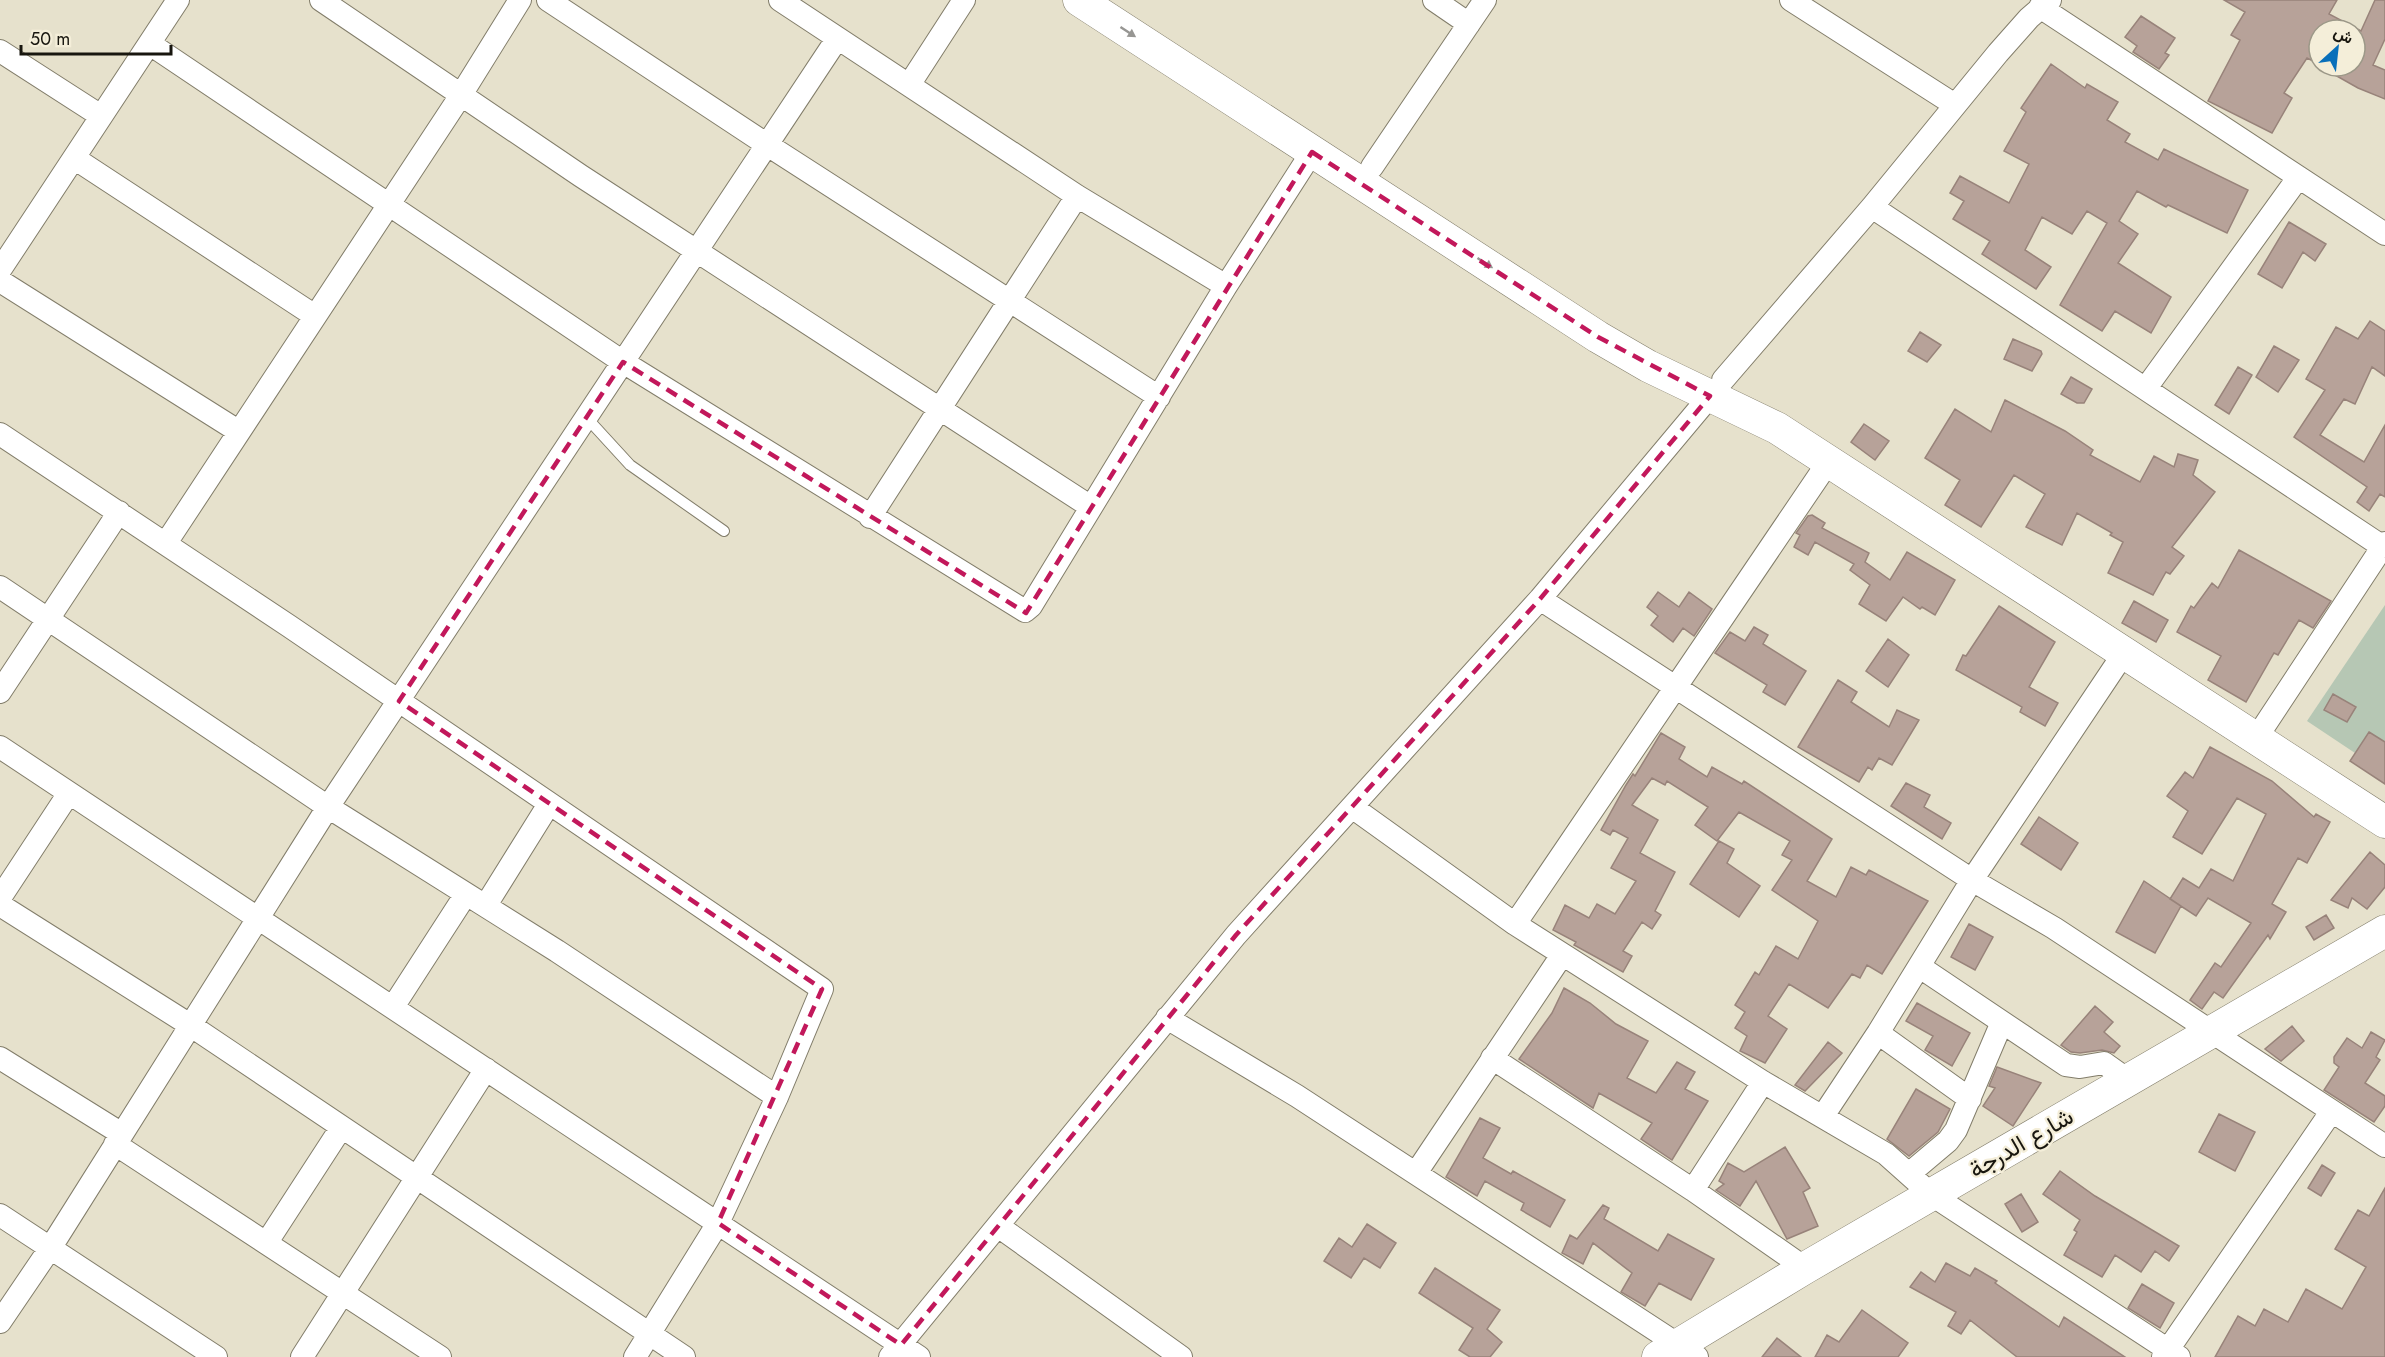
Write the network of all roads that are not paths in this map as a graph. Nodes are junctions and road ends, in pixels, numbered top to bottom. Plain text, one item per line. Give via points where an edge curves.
1 (178, 0) edge
2 (321, 0) edge
3 (520, 0) edge
4 (548, 0) edge
5 (780, 0) edge
6 (964, 0) edge
7 (1079, 0) edge
8 (1118, 0) edge
9 (1434, 0) edge
10 (1485, 0) edge
11 (1791, 0) edge
12 (2045, 4) edge
13 (1469, 24) junction
14 (837, 39) junction
15 (150, 44) junction
16 (0, 51) edge
17 (909, 85) junction
18 (461, 95) junction
19 (1955, 105) junction
20 (101, 116) junction
21 (766, 144) junction
22 (1312, 152) junction
23 (74, 158) junction
24 (1372, 167) junction
25 (2298, 178) junction
26 (1077, 196) junction
27 (389, 203) junction
28 (1872, 207) junction
29 (2385, 234) edge
30 (696, 252) junction
31 (0, 270) edge
32 (0, 281) edge
33 (1226, 286) junction
34 (1010, 302) junction
35 (315, 316) junction
36 (623, 362) junction
37 (1716, 388) junction
38 (2146, 388) junction
39 (1160, 397) junction
40 (941, 411) junction
41 (586, 417) junction
42 (238, 431) junction
43 (0, 434) edge
44 (1829, 461) junction
45 (1091, 507) junction
46 (118, 512) junction
47 (870, 517) junction
48 (724, 531) dead end
49 (166, 543) junction
50 (2384, 545) edge
51 (0, 587) edge
52 (1540, 599) junction
53 (47, 618) junction
54 (2124, 653) junction
55 (1673, 687) junction
56 (0, 692) edge
57 (399, 701) junction
58 (2262, 730) junction
59 (0, 747) edge
60 (69, 793) junction
61 (2385, 800) edge
62 (549, 804) junction
63 (328, 807) junction
64 (1353, 807) junction
65 (2385, 822) edge
66 (1972, 880) junction
67 (466, 894) junction
68 (0, 898) edge
69 (0, 905) edge
70 (486, 905) junction
71 (257, 916) junction
72 (1515, 924) junction
73 (2385, 931) edge
74 (1562, 955) junction
75 (1920, 967) junction
76 (393, 1007) junction
77 (1167, 1018) junction
78 (2002, 1022) junction
79 (190, 1025) junction
80 (1878, 1034) junction
81 (2211, 1034) junction
82 (0, 1058) edge
83 (1492, 1058) junction
84 (486, 1069) junction
85 (2128, 1080) junction
86 (1763, 1082) junction
87 (777, 1096) junction
88 (1970, 1099) junction
89 (2331, 1112) junction
90 (1823, 1116) junction
91 (341, 1128) junction
92 (118, 1139) junction
93 (2385, 1146) edge
94 (1416, 1173) junction
95 (1910, 1173) junction
96 (415, 1177) junction
97 (1693, 1190) junction
98 (1932, 1195) junction
99 (0, 1215) edge
100 (718, 1223) junction
101 (998, 1226) junction
102 (267, 1242) junction
103 (51, 1247) junction
104 (1805, 1268) junction
105 (343, 1293) junction
106 (0, 1322) edge
107 (650, 1333) junction
108 (903, 1353) edge
109 (1678, 1353) edge
110 (2170, 1355) edge
111 (216, 1357) edge
112 (302, 1357) edge
113 (440, 1357) edge
114 (635, 1357) edge
115 (684, 1357) edge
116 (1181, 1357) edge

1 - 15 street
2 - 18 street
3 - 18 street
4 - 21 street
5 - 14 street
6 - 17 street
7 -> 22 street
8 - 24 street
9 - 13 street
10 - 13 street
11 - 19 street
12 - 19 street
12 - 25 street
13 - 24 street
14 - 17 street
14 - 21 street
15 - 20 street
15 - 27 street
16 - 20 street
17 - 26 street
18 - 27 street
18 - 30 street
19 - 28 street
20 - 23 street
21 - 30 street
21 - 34 street
22 - 33 street
22 -> 37 street via 1598,337
23 - 31 street
23 - 35 street
24 - 37 street
25 - 29 street
25 - 38 street
26 - 33 street
26 - 34 street
27 - 35 street
27 - 36 street
28 - 37 street
28 - 38 street
30 - 36 street
30 - 40 street
32 - 42 street
33 - 39 street
34 - 39 street
34 - 40 street
35 - 42 street
36 - 41 street
36 - 47 street
37 - 44 street
37 - 52 street
37 - 58 street via 1780,408 1842,446
38 - 50 street
39 - 45 street
40 - 45 street
40 - 47 street
41 - 48 lane via 630,465
41 - 57 street
42 - 49 street
43 - 46 street
44 - 54 street
44 - 55 street
45 - 47 street via 1025,611
46 - 49 street
46 - 53 street
49 - 57 street
50 - 58 street
51 - 53 street
52 - 55 street
52 - 64 street
53 - 56 street
53 - 63 street
54 - 58 street
54 - 66 street
55 - 66 street
55 - 72 street
57 - 62 street
57 - 63 street
58 - 61 street
58 - 65 street
59 - 60 street
60 - 68 street
60 - 71 street
62 - 70 street
62 - 87 street via 822,989
63 - 67 street
63 - 71 street
64 - 72 street
64 - 77 street via 1236,935
66 - 75 street
66 - 81 street via 2054,928
67 - 70 street
67 - 76 street
69 - 79 street
70 - 87 street
71 - 76 street
71 - 79 street
72 - 74 street
73 - 81 street, شارع الدرجة
74 - 83 street
74 - 86 street
75 - 78 street
75 - 80 street
76 - 84 street
77 - 94 street
77 - 101 street
78 - 85 street via 2066,1065 2104,1063
78 - 88 street
79 - 91 street
79 - 92 street
80 - 88 street
80 - 90 street
81 - 85 street, شارع الدرجة
81 - 89 street
82 - 92 street
83 - 94 street
83 - 97 street
84 - 96 street
84 - 100 street
85 - 98 street, شارع الدرجة
86 - 90 street
86 - 97 street
87 - 100 street
88 - 95 street via 1948,1141
89 - 93 street
89 - 110 street
90 - 95 street
91 - 96 street
91 - 102 street
92 - 102 street
92 - 103 street
94 - 109 street
95 - 98 street
96 - 105 street
96 - 107 street
97 - 104 street
98 - 104 street, شارع الدرجة
98 - 110 street
99 - 103 street
100 - 107 street
100 - 108 street
101 - 108 street
101 - 116 street
102 - 105 street
103 - 106 street
103 - 111 street
104 - 109 street, شارع الدرجة
105 - 112 street
105 - 113 street
107 - 114 street
107 - 115 street

